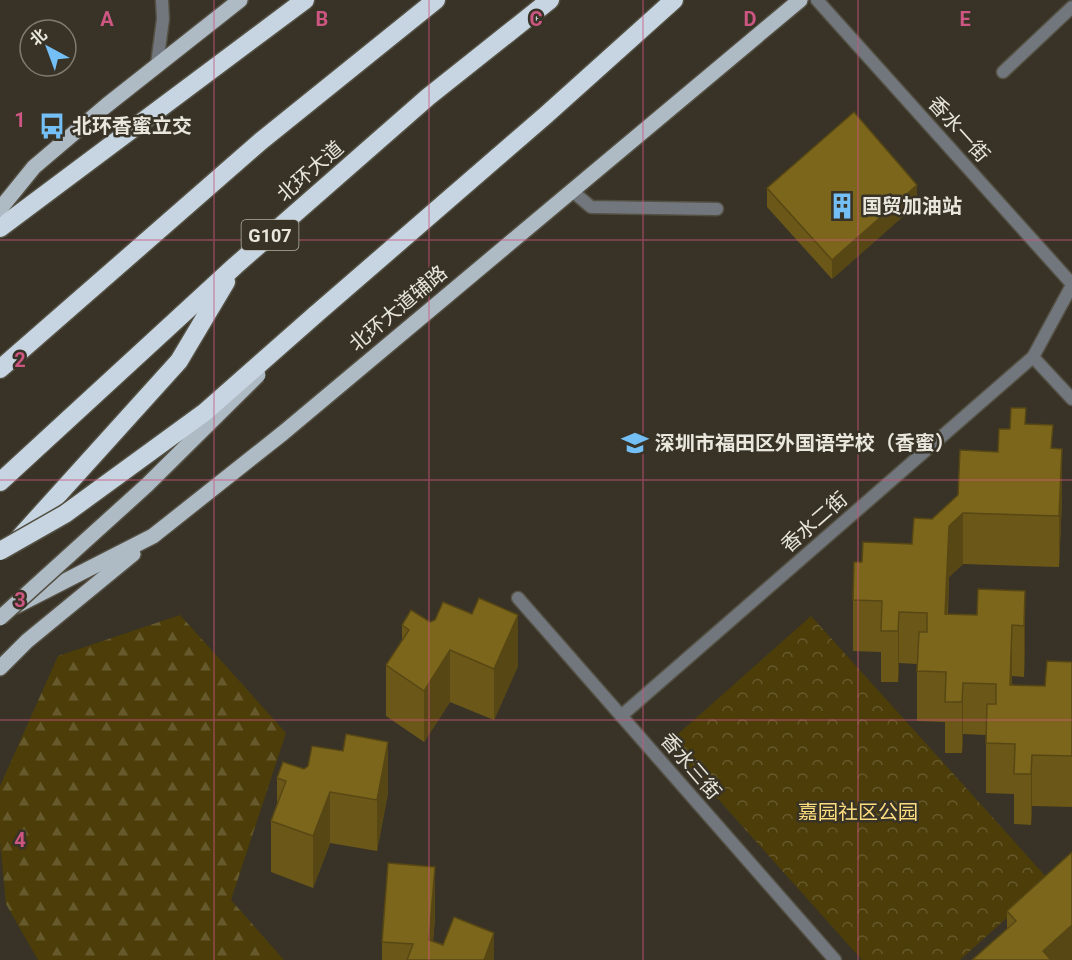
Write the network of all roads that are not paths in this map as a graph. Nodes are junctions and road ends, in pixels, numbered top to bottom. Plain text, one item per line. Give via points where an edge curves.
1 (162, 0) edge
2 (240, 0) edge
3 (305, 0) edge
4 (436, 0) edge
5 (550, 0) edge
6 (674, 0) edge
7 (800, 0) edge
8 (818, 0) edge
9 (1072, 7) edge
10 (157, 64) junction
11 (1003, 72) dead end
12 (571, 190) junction
13 (0, 209) edge
14 (717, 209) dead end
15 (0, 228) edge
16 (235, 266) junction
17 (1072, 284) edge
18 (315, 315) junction
19 (1033, 357) junction
20 (0, 369) edge
21 (1072, 399) edge
22 (0, 482) edge
23 (153, 536) junction
24 (0, 551) edge
25 (0, 558) edge
26 (518, 598) dead end
27 (0, 616) edge
28 (0, 668) edge
29 (621, 716) junction
30 (835, 960) edge

1 - 10 street
2 - 10 main road
3 - 15 highway
4 - 20 highway via 261,141
5 - 16 highway, 北环大道 / G107 via 428,97
6 - 18 highway
7 - 12 main road, 北环大道辅路
8 - 17 street, 香水一街
9 - 11 street
10 - 13 main road via 34,167
12 - 14 street via 591,207
12 - 23 main road, 北环大道辅路
16 - 22 highway, 北环大道 / G107
16 - 25 highway via 179,361
17 - 19 street, 香水一街
18 - 24 highway, bridge via 186,426 65,514
18 - 27 main road, bridge via 185,448
19 - 21 street
19 - 29 street, 香水二街
23 - 27 main road, 北环大道辅路
23 - 28 main road
26 - 29 street, 香水三街
29 - 30 street, 香水三街

